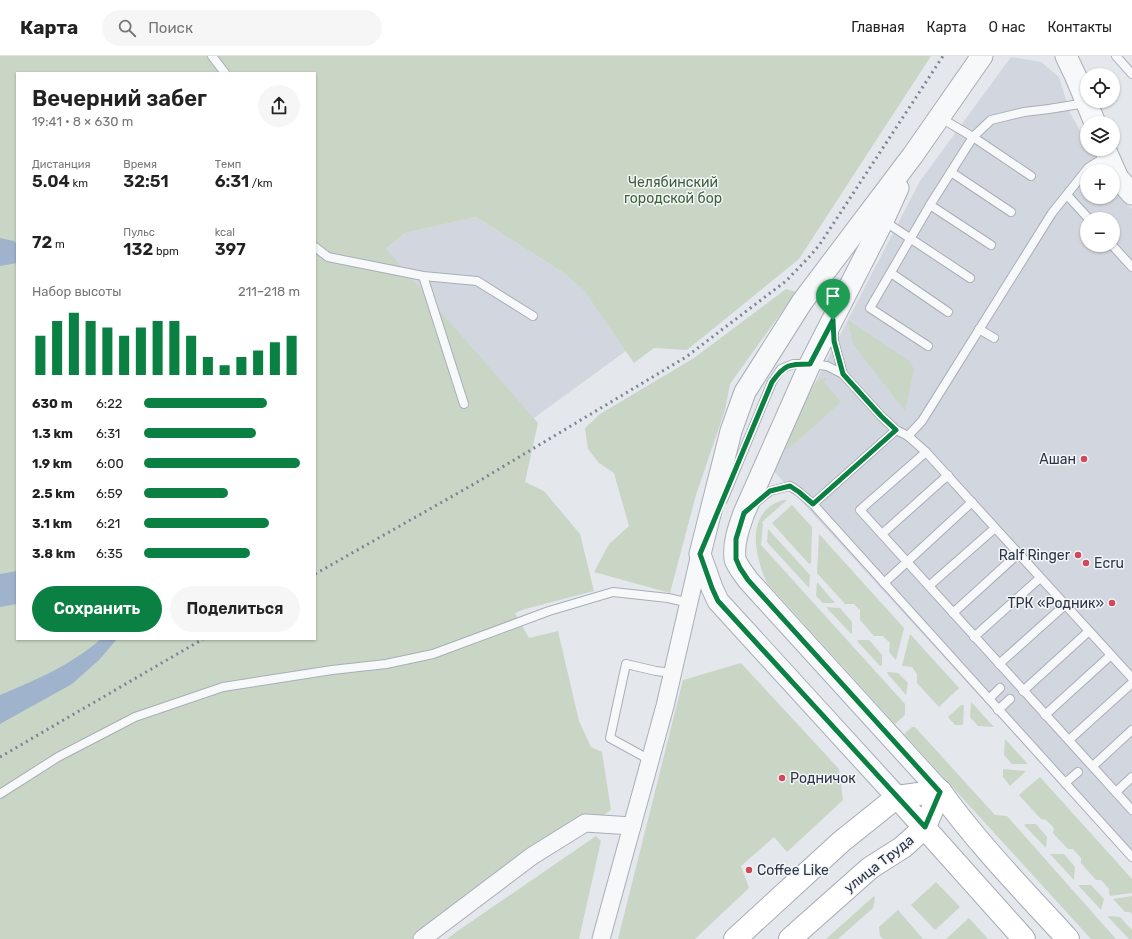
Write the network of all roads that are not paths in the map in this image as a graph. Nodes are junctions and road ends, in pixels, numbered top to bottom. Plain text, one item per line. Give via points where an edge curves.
1 (212, 56) edge
2 (982, 56) edge
3 (1066, 56) edge
4 (1116, 56) edge
5 (223, 72) edge
6 (1132, 74) edge
7 (1080, 87) edge
8 (1080, 104) edge
9 (939, 116) junction
10 (973, 137) junction
11 (913, 155) junction
12 (1102, 156) edge
13 (1107, 156) edge
14 (951, 172) junction
15 (1031, 176) dead end
16 (1132, 194) edge
17 (1067, 195) junction
18 (930, 205) junction
19 (1011, 212) dead end
20 (1083, 212) edge
21 (884, 221) junction
22 (911, 238) junction
23 (991, 245) dead end
24 (316, 248) edge
25 (1118, 252) edge
26 (1132, 267) edge
27 (891, 273) junction
28 (423, 276) junction
29 (970, 278) dead end
30 (948, 312) dead end
31 (533, 316) dead end
32 (833, 320) junction
33 (980, 328) junction
34 (994, 338) dead end
35 (928, 346) dead end
36 (810, 364) junction
37 (843, 374) junction
38 (464, 404) dead end
39 (896, 430) junction
40 (908, 436) junction
41 (926, 452) junction
42 (948, 475) junction
43 (972, 502) junction
44 (813, 504) junction
45 (744, 513) junction
46 (995, 528) junction
47 (882, 534) junction
48 (1019, 553) junction
49 (700, 554) junction
50 (907, 562) junction
51 (1040, 578) junction
52 (884, 583) junction
53 (929, 586) junction
54 (690, 603) junction
55 (1064, 605) junction
56 (953, 613) junction
57 (1089, 631) junction
58 (974, 637) junction
59 (1111, 655) junction
60 (999, 664) junction
61 (673, 673) junction
62 (1132, 678) edge
63 (1132, 683) edge
64 (1000, 688) dead end
65 (1023, 691) junction
66 (988, 699) junction
67 (1010, 699) dead end
68 (998, 710) junction
69 (1046, 715) junction
70 (1132, 730) edge
71 (1069, 740) junction
72 (650, 760) junction
73 (1093, 766) junction
74 (1078, 772) dead end
75 (1132, 778) edge
76 (1065, 783) junction
77 (940, 792) junction
78 (1116, 792) junction
79 (0, 794) edge
80 (897, 797) junction
81 (1132, 810) edge
82 (632, 826) junction
83 (925, 827) junction
84 (1132, 857) edge
85 (422, 939) edge
86 (602, 939) edge
87 (735, 939) edge
88 (790, 939) edge
89 (1024, 939) edge
90 (1068, 939) edge

1 - 5 lane
2 - 9 street
3 - 7 street
4 - 6 lane
8 - 10 lane via 1024,112 991,120
9 - 10 lane
9 - 11 street
10 - 14 lane
10 - 15 lane
11 - 21 street
11 - 49 street via 802,302 745,392 731,431
12 - 17 lane via 1088,168
13 - 16 street via 1118,178
14 - 18 lane
14 - 19 lane
17 - 20 lane
17 - 33 lane via 1052,213
18 - 22 lane
18 - 23 lane
21 - 22 lane
21 - 32 street
22 - 27 lane
22 - 29 lane
24 - 28 lane via 328,257
25 - 26 lane
27 - 30 lane
27 - 35 lane via 870,308
28 - 31 lane via 477,281
28 - 38 lane
32 - 36 street
32 - 37 lane via 834,341
33 - 34 lane
33 - 40 lane via 922,421
36 - 37 lane via 828,366
36 - 45 street
36 - 49 lane via 793,364 781,369 772,382
37 - 39 lane
39 - 40 lane
39 - 44 lane
40 - 41 lane
41 - 42 lane
41 - 47 lane via 860,510
42 - 43 lane
42 - 47 lane
43 - 46 lane
43 - 50 lane
44 - 45 lane via 790,486 770,491
44 - 52 lane
45 - 77 street via 736,539 736,559 748,580
46 - 48 lane
46 - 53 lane
47 - 50 lane
48 - 51 lane
48 - 56 lane
49 - 54 street
49 - 80 street via 718,601
50 - 52 lane
50 - 53 lane
51 - 55 lane
51 - 58 lane
52 - 66 lane
53 - 56 lane
54 - 61 street
54 - 79 lane via 614,592 549,611 433,654 386,664 223,687 135,717 58,757
55 - 57 lane
55 - 60 lane
56 - 58 lane
57 - 59 lane
57 - 65 lane
58 - 60 lane
59 - 62 lane
59 - 69 lane
60 - 65 lane
61 - 72 street
61 - 72 lane via 626,664 610,738
63 - 71 lane
64 - 66 lane
65 - 69 lane
66 - 68 lane
67 - 68 lane
68 - 76 lane
69 - 71 lane
70 - 73 lane
71 - 73 lane
72 - 82 street
73 - 78 lane
74 - 76 lane
75 - 78 lane
76 - 84 lane
77 - 80 main road
77 - 83 main road, улица Труда
77 - 90 main road via 988,852
78 - 81 lane
80 - 83 main road
80 - 87 main road via 842,840
82 - 85 street via 585,823 532,856
82 - 86 street
83 - 88 main road, улица Труда via 903,846 870,868
83 - 89 main road

